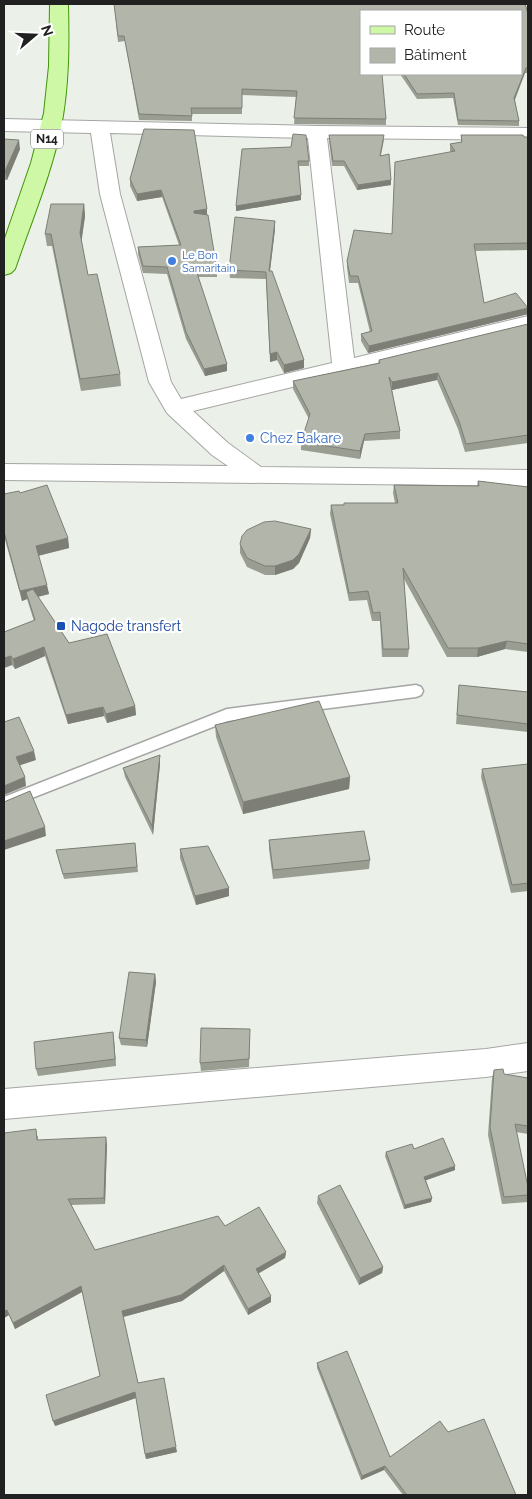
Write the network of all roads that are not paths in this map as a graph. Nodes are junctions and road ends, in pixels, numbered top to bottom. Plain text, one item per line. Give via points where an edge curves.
1 (59, 4) edge
2 (4, 125) edge
3 (51, 126) junction
4 (100, 128) junction
5 (317, 132) junction
6 (528, 134) edge
7 (4, 269) edge
8 (528, 323) edge
9 (344, 368) junction
10 (175, 408) junction
11 (4, 472) edge
12 (256, 475) junction
13 (528, 478) edge
14 (416, 691) dead end
15 (4, 803) edge
16 (528, 1057) edge
17 (4, 1104) edge

1 - 3 main road, N14
2 - 3 street
3 - 4 street
3 - 7 main road, N14
4 - 5 street
4 - 10 street via 110,194 127,260 160,382
5 - 6 street
5 - 9 street
8 - 9 street
9 - 10 street
10 - 12 street via 220,449
11 - 12 street
12 - 13 street
14 - 15 lane via 227,715
16 - 17 street

